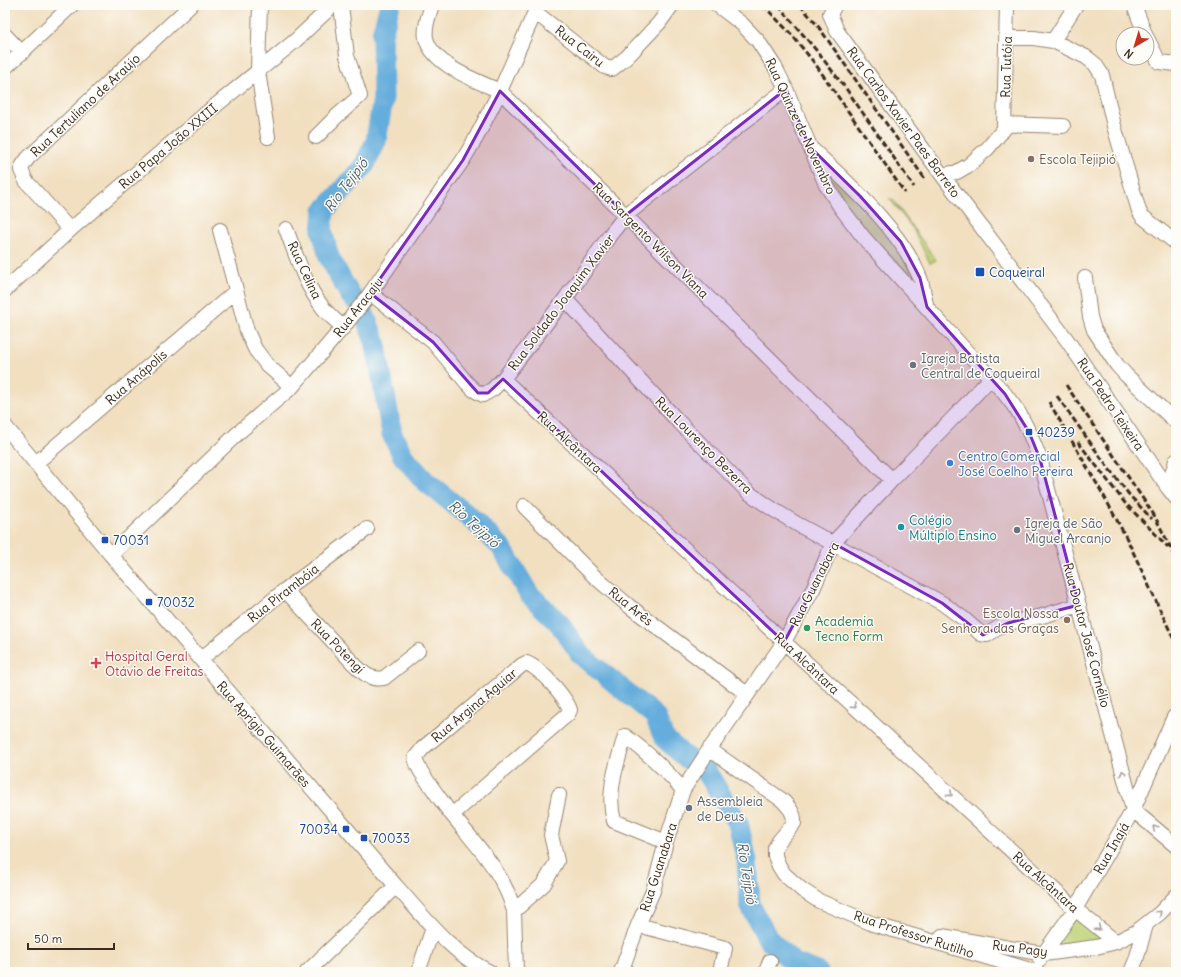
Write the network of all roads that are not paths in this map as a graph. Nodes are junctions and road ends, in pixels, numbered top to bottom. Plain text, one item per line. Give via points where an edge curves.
1 (72, 5) edge
2 (191, 5) edge
3 (260, 5) edge
4 (333, 5) edge
5 (341, 5) edge
6 (432, 5) edge
7 (672, 5) edge
8 (717, 5) edge
9 (1008, 5) edge
10 (1076, 5) edge
11 (1134, 5) edge
12 (535, 8) edge
13 (832, 10) edge
14 (1142, 26) edge
15 (5, 35) edge
16 (1007, 38) junction
17 (1053, 41) junction
18 (22, 53) junction
19 (1155, 54) edge
20 (1176, 64) edge
21 (5, 68) edge
22 (258, 71) junction
23 (786, 89) junction
24 (500, 91) junction
25 (1004, 126) junction
26 (1063, 126) dead end
27 (268, 137) dead end
28 (316, 137) dead end
29 (809, 146) junction
30 (942, 175) junction
31 (626, 215) junction
32 (286, 229) dead end
33 (70, 230) junction
34 (220, 230) dead end
35 (1176, 243) edge
36 (1085, 278) dead end
37 (5, 290) edge
38 (236, 291) junction
39 (370, 294) junction
40 (565, 299) junction
41 (927, 307) junction
42 (1046, 312) joint
43 (344, 326) junction
44 (503, 379) junction
45 (990, 379) junction
46 (292, 387) junction
47 (1176, 422) edge
48 (5, 426) edge
49 (1176, 461) edge
50 (36, 468) junction
51 (892, 480) junction
52 (1172, 493) edge
53 (524, 506) dead end
54 (367, 529) dead end
55 (833, 543) junction
56 (111, 555) junction
57 (285, 590) junction
58 (1079, 605) junction
59 (784, 642) junction
60 (418, 651) dead end
61 (201, 659) junction
62 (747, 694) junction
63 (1174, 717) dead end
64 (708, 751) junction
65 (685, 787) junction
66 (559, 795) dead end
67 (1133, 810) junction
68 (452, 815) junction
69 (666, 842) junction
70 (1176, 846) edge
71 (396, 886) junction
72 (1176, 896) edge
73 (1076, 909) junction
74 (514, 910) junction
75 (872, 924) junction
76 (638, 925) junction
77 (1146, 925) junction
78 (434, 928) junction
79 (1116, 942) junction
80 (1044, 954) junction
81 (1034, 971) edge
82 (307, 972) edge
83 (418, 972) edge
84 (490, 972) edge
85 (516, 972) edge
86 (621, 972) edge
87 (720, 972) edge
88 (1131, 972) edge

1 - 18 street
2 - 33 street, Rua Tertuliano de Araújo via 23,164 21,170 26,181
3 - 22 street
4 - 22 street, Rua Papa João XXIII via 305,33
5 - 28 street via 347,56 360,96
6 - 24 street, Rua Sargento Wilson Viana via 426,25 426,38 432,50 443,62
7 - 12 street, Rua Cairu via 627,57 612,69 605,67
8 - 23 street, Rua Quinze de Novembro via 758,40
9 - 16 street, Rua Tutóia
10 - 17 street
11 - 14 street
12 - 24 street, Rua Aracaju
13 - 30 street, Rua Carlos Xavier Paes Barreto via 837,31
15 - 18 street
16 - 17 street
16 - 25 street, Rua Tutóia
17 - 35 street via 1086,56 1102,75 1139,211
18 - 21 street
19 - 20 street via 1159,62
22 - 27 street
22 - 33 street, Rua Papa João XXIII
23 - 29 street, Rua Quinze de Novembro
23 - 31 street, Rua Soldado Joaquim Xavier
24 - 31 street, Rua Sargento Wilson Viana
24 - 39 street, Rua Aracaju via 463,160
25 - 26 street
25 - 30 street via 988,148 969,165 957,172
29 - 41 street, Rua Quinze de Novembro via 826,185 841,208 864,238
29 - 41 street via 860,196 901,242 920,278
30 - 42 street, Rua Carlos Xavier Paes Barreto
31 - 40 street, Rua Soldado Joaquim Xavier
31 - 51 street, Rua Sargento Wilson Viana
32 - 43 street, Rua Celina via 314,295 321,306
33 - 37 street, Rua Papa João XXIII
34 - 38 street
36 - 47 street via 1094,330 1117,365
38 - 46 street via 255,349 266,365
38 - 50 street, Rua Anápolis
39 - 43 street, Rua Aracaju
39 - 44 street, Rua Soldado Joaquim Xavier via 433,342 466,383 478,393 488,393
40 - 44 street, Rua Soldado Joaquim Xavier
40 - 55 street, Rua Lourenço Bezerra via 677,420 749,493
41 - 45 street, Rua Doutor José Cornélio
42 - 52 street, Rua Pedro Teixeira
43 - 46 street, Rua Aracaju
44 - 59 street, Rua Alcântara
45 - 51 street, Rua Guanabara
58 -> 45 street, Rua Doutor José Cornélio via 1040,459 1032,438 1019,413
46 - 56 street, Rua Aracaju via 239,432
48 - 50 street, Rua Aprígio Guimarães
49 - 52 street
50 - 56 street, Rua Aprígio Guimarães
51 - 55 street, Rua Guanabara
53 - 62 street, Rua Arês via 595,577 629,606
54 - 57 street, Rua Pirambóia
55 - 58 street, Rua Lourenço Bezerra via 942,603 986,636 1008,623
55 - 59 street, Rua Guanabara via 813,589
56 - 61 street, Rua Aprígio Guimarães
57 - 60 street, Rua Potengi via 353,663 372,678 384,678
57 - 61 street, Rua Pirambóia
67 -> 58 street, Rua Doutor José Cornélio
59 - 62 street, Rua Guanabara
59 -> 73 street, Rua Alcântara
61 - 71 street, Rua Aprígio Guimarães
62 - 64 street, Rua Guanabara
63 - 67 street, Rua Inajá
64 - 65 street, Rua Guanabara
64 - 75 street, Rua Professor Rutilho via 782,800 794,815 794,823 775,848 775,856 784,874 819,901
65 - 69 street, Rua Guanabara
65 - 69 street via 625,736 612,781 610,809 614,821
66 - 74 street via 551,836 557,861 544,884
70 -> 67 street
67 - 73 street, Rua Inajá
68 - 68 street, Rua Argina Aguiar via 568,714 568,704 530,664 522,665 414,758
68 - 74 street, Rua Argina Aguiar via 500,876
69 - 76 street, Rua Guanabara via 653,891
71 - 78 street, Rua Aprígio Guimarães
71 - 82 street
77 -> 72 street, Rua Pagy
73 -> 79 street, Rua Alcântara
73 - 80 street, Rua Inajá
74 - 85 street, Rua Argina Aguiar
75 - 80 street, Rua Pagy
75 - 81 street, Rua Professor Rutilho
76 - 86 street, Rua Guanabara
76 - 87 street via 725,948
77 - 79 street, Rua Pagy
77 - 88 street
78 - 83 street
78 - 84 street, Rua Aprígio Guimarães via 466,958
79 - 80 street, Rua Pagy
80 - 81 street, Rua Inajá

